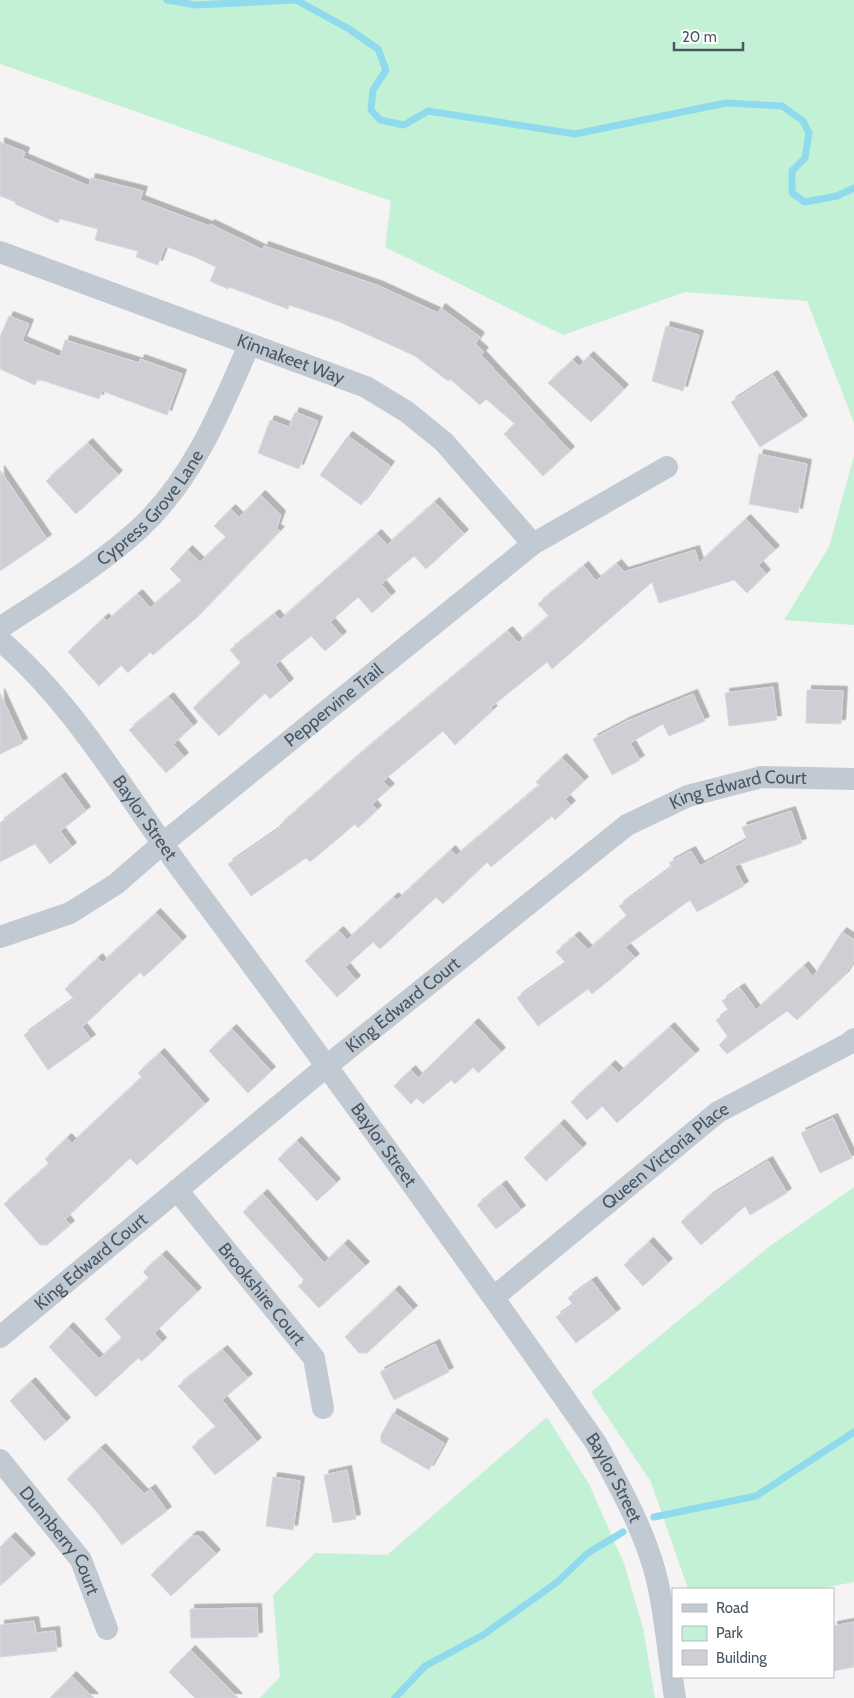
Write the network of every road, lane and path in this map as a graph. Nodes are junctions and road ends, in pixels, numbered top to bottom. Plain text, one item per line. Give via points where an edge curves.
1 (0, 252) edge
2 (249, 344) junction
3 (667, 467) dead end
4 (532, 544) junction
5 (0, 628) edge
6 (0, 640) edge
7 (854, 780) edge
8 (162, 844) junction
9 (0, 937) edge
10 (854, 1039) edge
11 (328, 1065) junction
12 (177, 1190) junction
13 (494, 1297) junction
14 (0, 1337) edge
15 (323, 1408) dead end
16 (0, 1460) edge
17 (107, 1629) dead end
18 (672, 1678) edge
19 (672, 1678) edge
20 (675, 1698) edge

1 - 2 street, Kinnakeet Way
2 - 4 street, Kinnakeet Way via 366,387 407,412 444,442
2 - 5 street, Cypress Grove Lane via 199,452 140,528 91,568
3 - 4 street, Peppervine Trail
4 - 8 street, Peppervine Trail
6 - 8 street, Baylor Street via 25,662 71,716
7 - 11 street, King Edward Court via 762,777 688,796 627,825
8 - 9 street, Peppervine Trail via 116,884 70,913
8 - 11 street, Baylor Street
10 - 13 street, Queen Victoria Place via 718,1112
11 - 12 street, King Edward Court
11 - 13 street, Baylor Street
12 - 14 street, King Edward Court
12 - 15 street, Brookshire Court via 314,1358
13 - 19 street, Baylor Street via 596,1443 626,1499 658,1583
16 - 17 street, Dunnberry Court via 81,1560
18 - 20 street, Baylor Street

